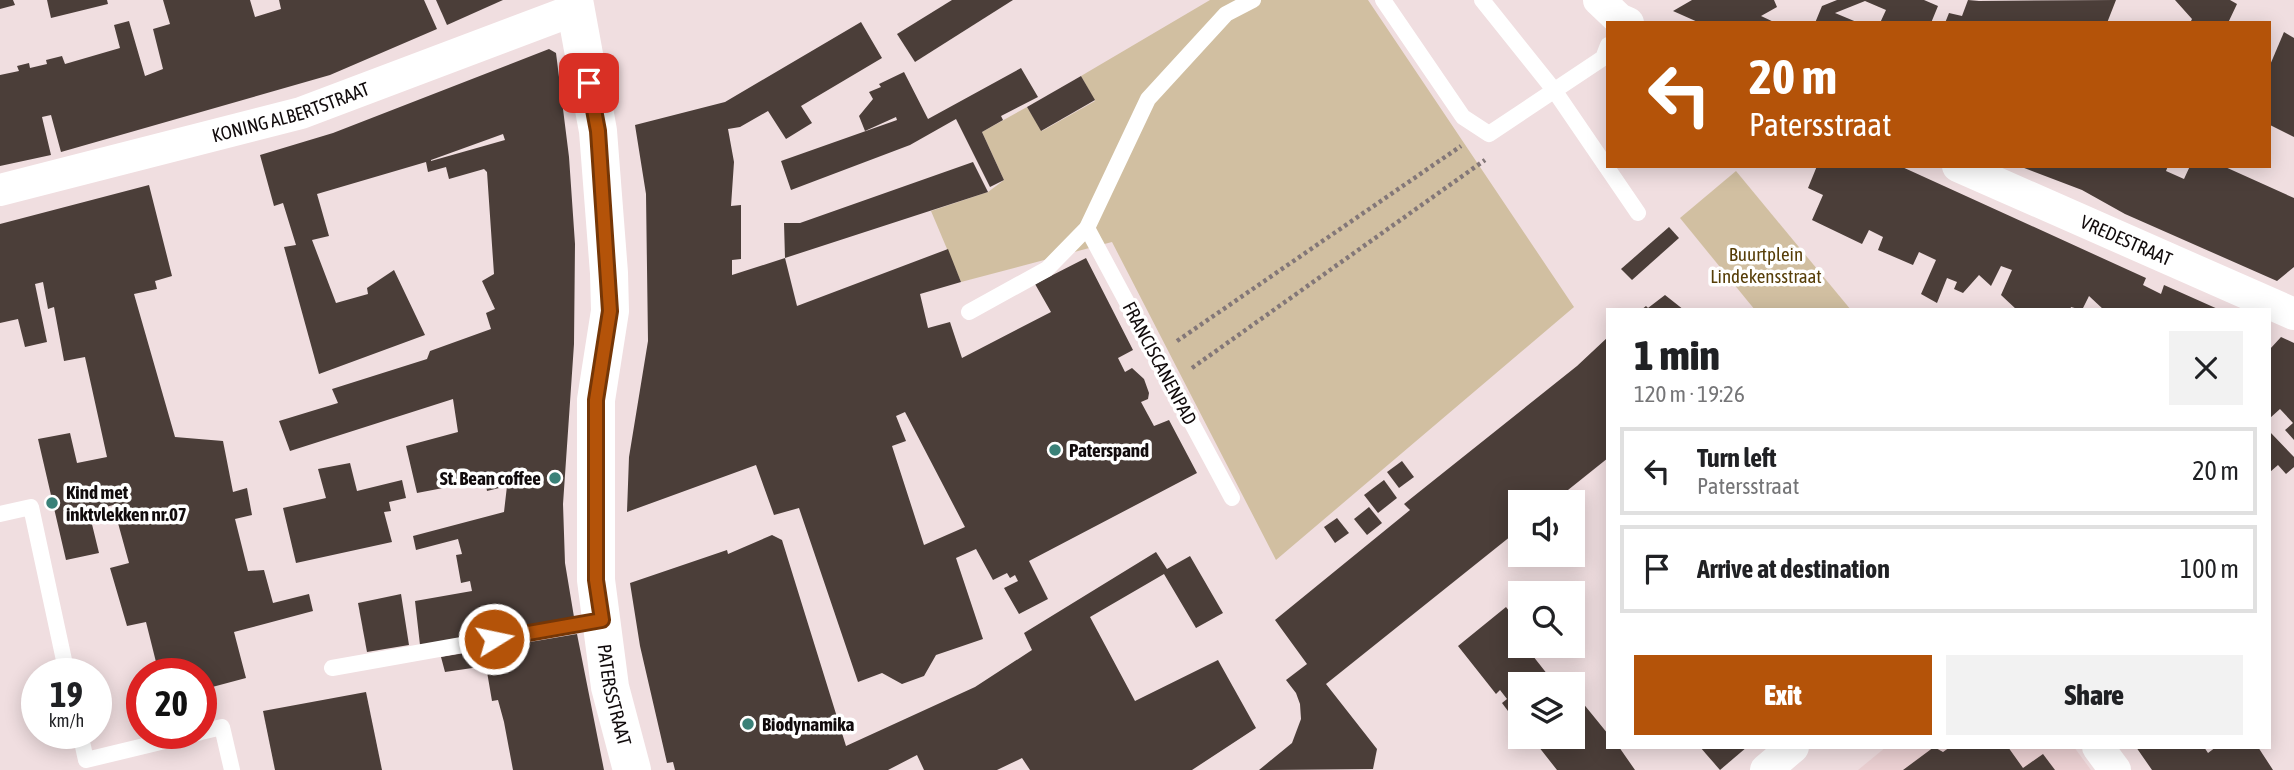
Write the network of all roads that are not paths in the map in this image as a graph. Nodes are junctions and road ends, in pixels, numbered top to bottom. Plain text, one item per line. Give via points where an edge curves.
1 (1253, 0) edge
2 (1384, 0) edge
3 (1482, 0) edge
4 (574, 5) edge
5 (1606, 48) edge
6 (1554, 90) junction
7 (1606, 166) edge
8 (1607, 168) edge
9 (1962, 168) edge
10 (0, 191) edge
11 (1638, 213) dead end
12 (1087, 228) junction
13 (2263, 308) edge
14 (969, 312) dead end
15 (1232, 498) dead end
16 (0, 514) edge
17 (602, 620) junction
18 (64, 658) edge
19 (332, 668) dead end
20 (217, 728) edge
21 (84, 749) edge
22 (132, 749) edge
23 (1791, 749) edge
24 (2099, 749) edge
25 (232, 770) edge
26 (632, 770) edge
27 (1766, 770) edge
28 (2115, 770) edge

1 - 12 lane via 1226,14 1148,99
2 - 6 lane via 1463,117 1489,134
3 - 6 lane
4 - 10 street, KONING ALBERTSTRAAT via 300,113
4 - 17 street, PATERSSTRAAT via 598,131 609,273 610,311 596,400 596,580
5 - 6 lane via 1603,58
6 - 7 lane
8 - 11 lane
9 - 13 street, VREDESTRAAT
12 - 14 lane via 1046,269
12 - 15 lane, FRANCISCANENPAD
16 - 18 lane via 32,507
17 - 19 lane, PATERSSTRAAT
17 - 26 street, PATERSSTRAAT via 610,687
20 - 25 lane via 222,727
21 - 22 lane via 86,760
23 - 27 street
24 - 28 street

